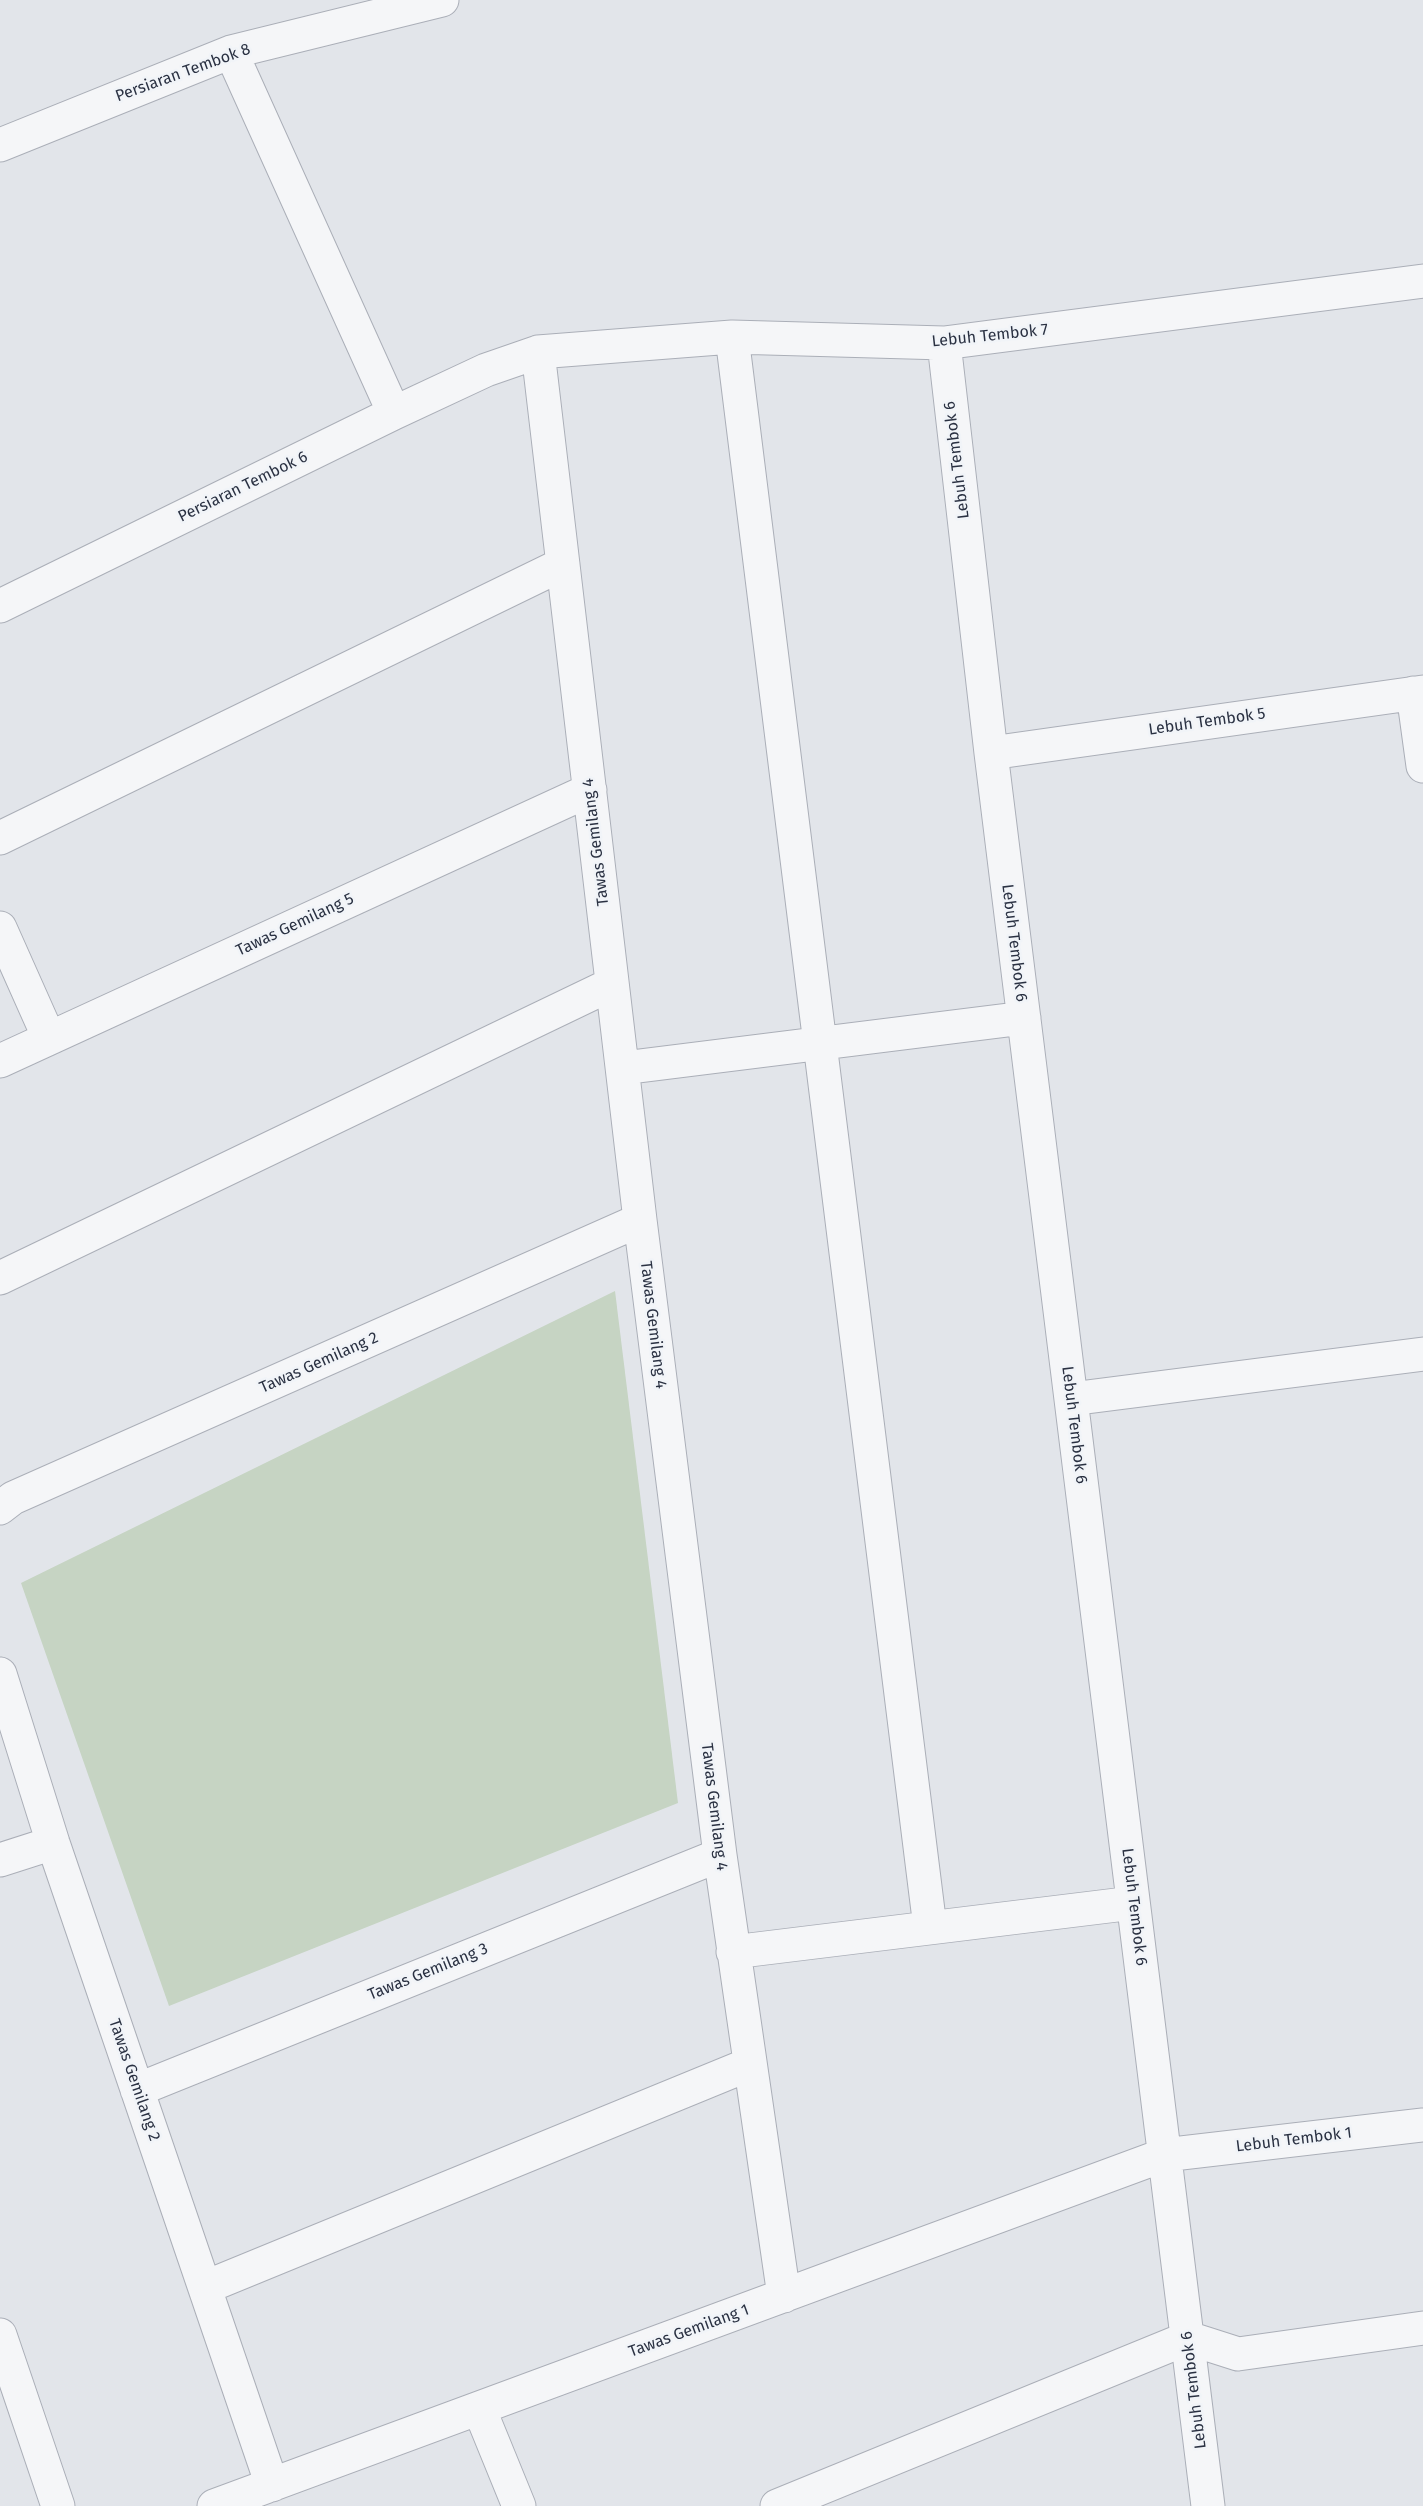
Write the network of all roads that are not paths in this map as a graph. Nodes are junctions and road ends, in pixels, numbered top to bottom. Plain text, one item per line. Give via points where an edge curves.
1 (442, 0) edge
2 (231, 52) junction
3 (4, 140) edge
4 (1423, 281) edge
5 (732, 337) junction
6 (944, 344) junction
7 (538, 352) junction
8 (486, 370) joint
9 (394, 413) junction
10 (563, 564) junction
11 (0, 606) edge
12 (1418, 692) edge
13 (991, 753) junction
14 (1423, 766) edge
15 (590, 790) junction
16 (0, 838) edge
17 (0, 928) edge
18 (612, 984) junction
19 (1024, 1018) junction
20 (50, 1038) junction
21 (818, 1045) junction
22 (0, 1061) edge
23 (623, 1068) junction
24 (640, 1220) junction
25 (0, 1278) edge
26 (1423, 1354) edge
27 (1071, 1399) junction
28 (0, 1508) edge
29 (0, 1674) edge
30 (53, 1843) junction
31 (720, 1855) junction
32 (0, 1860) edge
33 (1133, 1903) junction
34 (930, 1927) junction
35 (733, 1952) junction
36 (750, 2064) junction
37 (137, 2090) junction
38 (1423, 2125) edge
39 (1164, 2156) junction
40 (206, 2287) junction
41 (784, 2296) junction
42 (1423, 2328) edge
43 (0, 2335) edge
44 (1188, 2338) junction
45 (479, 2408) junction
46 (272, 2485) junction
47 (58, 2506) edge
48 (214, 2506) edge
49 (519, 2506) edge
50 (777, 2506) edge
51 (1208, 2506) edge

1 - 2 street, Persiaran Tembok 8
2 - 3 street, Persiaran Tembok 8
2 - 9 street
4 - 6 street, Lebuh Tembok 7
5 - 6 street, Lebuh Tembok 7
5 - 7 street, Lebuh Tembok 7
5 - 21 street
6 - 13 street, Lebuh Tembok 6
7 - 8 street, Lebuh Tembok 7
7 - 10 street, Tawas Gemilang 4
8 - 9 street, Persiaran Tembok 6
9 - 11 street, Persiaran Tembok 6
10 - 15 street, Tawas Gemilang 4
10 - 16 street
12 - 13 street, Lebuh Tembok 5
12 - 14 street
13 - 19 street, Lebuh Tembok 6
15 - 18 street, Tawas Gemilang 4
15 - 20 street, Tawas Gemilang 5
17 - 20 street
18 - 23 street, Tawas Gemilang 4
18 - 25 street
19 - 21 street
19 - 27 street, Lebuh Tembok 6
20 - 22 street, Tawas Gemilang 5
21 - 23 street
21 - 34 street
23 - 24 street, Tawas Gemilang 4
24 - 28 street, Tawas Gemilang 2 via 13,1498
24 - 31 street, Tawas Gemilang 4
26 - 27 street
27 - 33 street, Lebuh Tembok 6
29 - 30 street, Tawas Gemilang 2
30 - 32 street
30 - 37 street, Tawas Gemilang 2
31 - 35 street, Tawas Gemilang 4
31 - 37 street, Tawas Gemilang 3
33 - 34 street
33 - 39 street, Lebuh Tembok 6
34 - 35 street
35 - 36 street, Tawas Gemilang 4
36 - 40 street
36 - 41 street, Tawas Gemilang 4
37 - 40 street, Tawas Gemilang 2
38 - 39 street, Lebuh Tembok 1
39 - 41 street, Tawas Gemilang 1
39 - 44 street, Lebuh Tembok 6
40 - 46 street, Tawas Gemilang 2
41 - 45 street, Tawas Gemilang 1
42 - 44 street via 1239,2354
43 - 47 street
44 - 50 street
44 - 51 street, Lebuh Tembok 6
45 - 46 street, Tawas Gemilang 1
45 - 49 street
46 - 48 street, Tawas Gemilang 1

